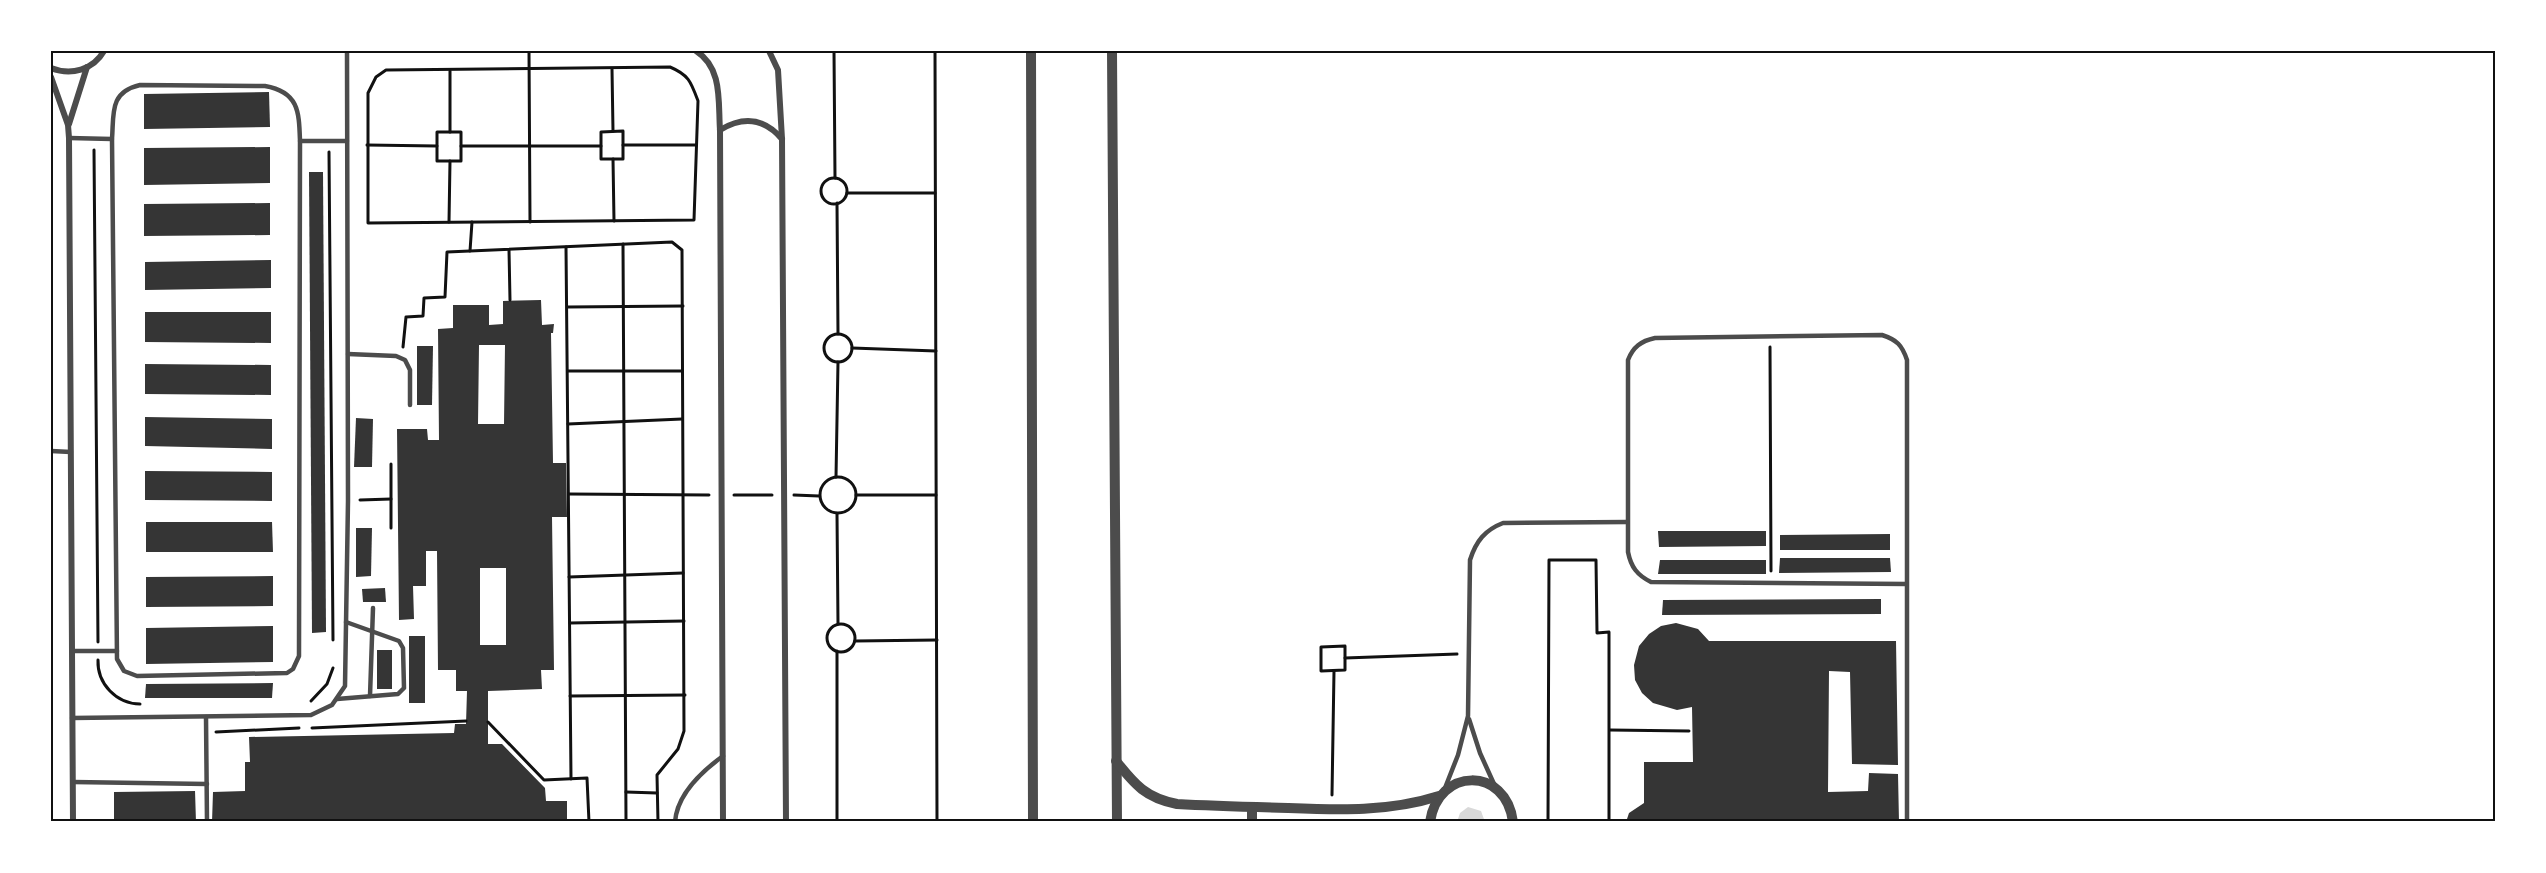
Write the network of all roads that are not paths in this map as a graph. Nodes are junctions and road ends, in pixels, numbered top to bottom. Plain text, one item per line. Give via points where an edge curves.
1 (104, 51) edge
2 (347, 51) edge
3 (696, 51) edge
4 (769, 51) edge
5 (1031, 51) edge
6 (1112, 51) edge
7 (87, 67) junction
8 (51, 68) edge
9 (51, 77) edge
10 (68, 125) junction
11 (720, 130) junction
12 (69, 138) junction
13 (112, 139) junction
14 (783, 140) junction
15 (300, 141) junction
16 (347, 141) junction
17 (348, 354) junction
18 (410, 405) dead end
19 (51, 452) edge
20 (71, 452) junction
21 (1627, 522) junction
22 (1906, 584) junction
23 (373, 608) dead end
24 (346, 622) junction
25 (372, 630) junction
26 (72, 651) junction
27 (117, 651) junction
28 (370, 696) junction
29 (337, 699) junction
30 (206, 717) junction
31 (1468, 717) junction
32 (72, 718) junction
33 (723, 756) junction
34 (1116, 761) junction
35 (73, 782) junction
36 (207, 784) junction
37 (1496, 788) junction
38 (1441, 794) junction
39 (1252, 807) junction
40 (786, 821) edge
41 (73, 822) edge
42 (207, 822) edge
43 (675, 822) edge
44 (723, 822) edge
45 (1033, 822) edge
46 (1117, 822) edge
47 (1252, 822) edge
48 (1430, 822) edge
49 (1513, 822) edge
50 (1907, 822) edge

1 - 7 street
2 - 16 lane
3 - 11 street via 711,67 717,81
4 - 14 street via 778,70
5 - 45 street
6 - 34 street
7 - 8 street via 74,72
7 - 10 street
9 - 10 street
10 - 12 street
11 - 14 street via 746,119 773,129
11 - 33 street
12 - 13 lane
12 - 20 street
13 - 15 lane via 114,105 132,87 265,86 283,92 296,105
13 - 27 lane
14 - 40 street
15 - 16 lane
15 - 27 lane via 300,656 287,673 280,674 137,676 120,665
16 - 17 lane
17 - 18 lane via 401,357 410,370
17 - 24 lane
19 - 20 lane
20 - 26 street
21 - 22 lane via 1630,562 1642,578 1651,582
21 - 22 lane via 1628,360 1637,345 1655,338 1882,335 1894,339 1907,360
21 - 31 lane via 1503,523 1486,532 1470,560
22 - 50 lane
23 - 25 lane
24 - 25 lane
24 - 29 lane via 346,678
25 - 28 lane
25 - 28 lane via 401,644 404,688 398,694
26 - 27 lane
26 - 32 street
28 - 29 lane
29 - 30 lane via 311,715
30 - 32 lane
30 - 36 lane
31 - 37 lane
31 - 38 lane via 1458,755
32 - 35 street
33 - 43 lane via 688,790 679,803
33 - 44 street
34 - 39 street via 1144,792 1161,801
34 - 46 street
35 - 36 lane
35 - 41 street
36 - 42 lane
37 - 38 street via 1474,780 1452,785
37 - 49 street via 1509,803
38 - 39 street via 1400,807
38 - 48 street via 1432,808
39 - 47 street

